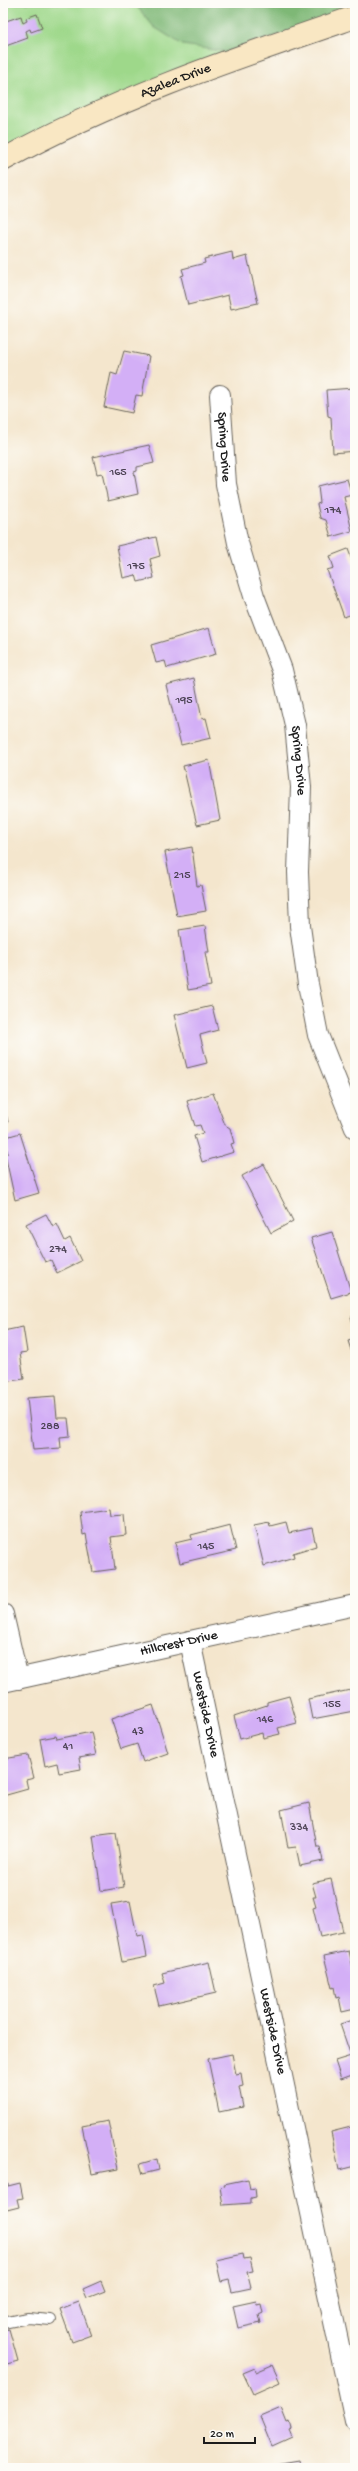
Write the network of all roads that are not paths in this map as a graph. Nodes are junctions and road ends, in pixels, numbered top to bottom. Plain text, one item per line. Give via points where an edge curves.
1 (355, 17) edge
2 (3, 160) edge
3 (220, 395) dead end
4 (355, 1128) edge
5 (355, 1605) edge
6 (3, 1614) edge
7 (190, 1641) junction
8 (10, 1680) edge
9 (51, 2320) dead end
10 (3, 2323) edge
11 (355, 2421) edge

1 - 2 street, Azalea Drive via 217,64 118,104 58,130
3 - 4 street, Spring Drive via 226,484 238,543 254,596 282,670 295,725 301,788 298,872 300,926 308,984 318,1035
5 - 7 street, Hillcrest Drive
6 - 8 street
7 - 8 street, Hillcrest Drive
7 - 11 street, Westside Drive
9 - 10 lane via 28,2318

